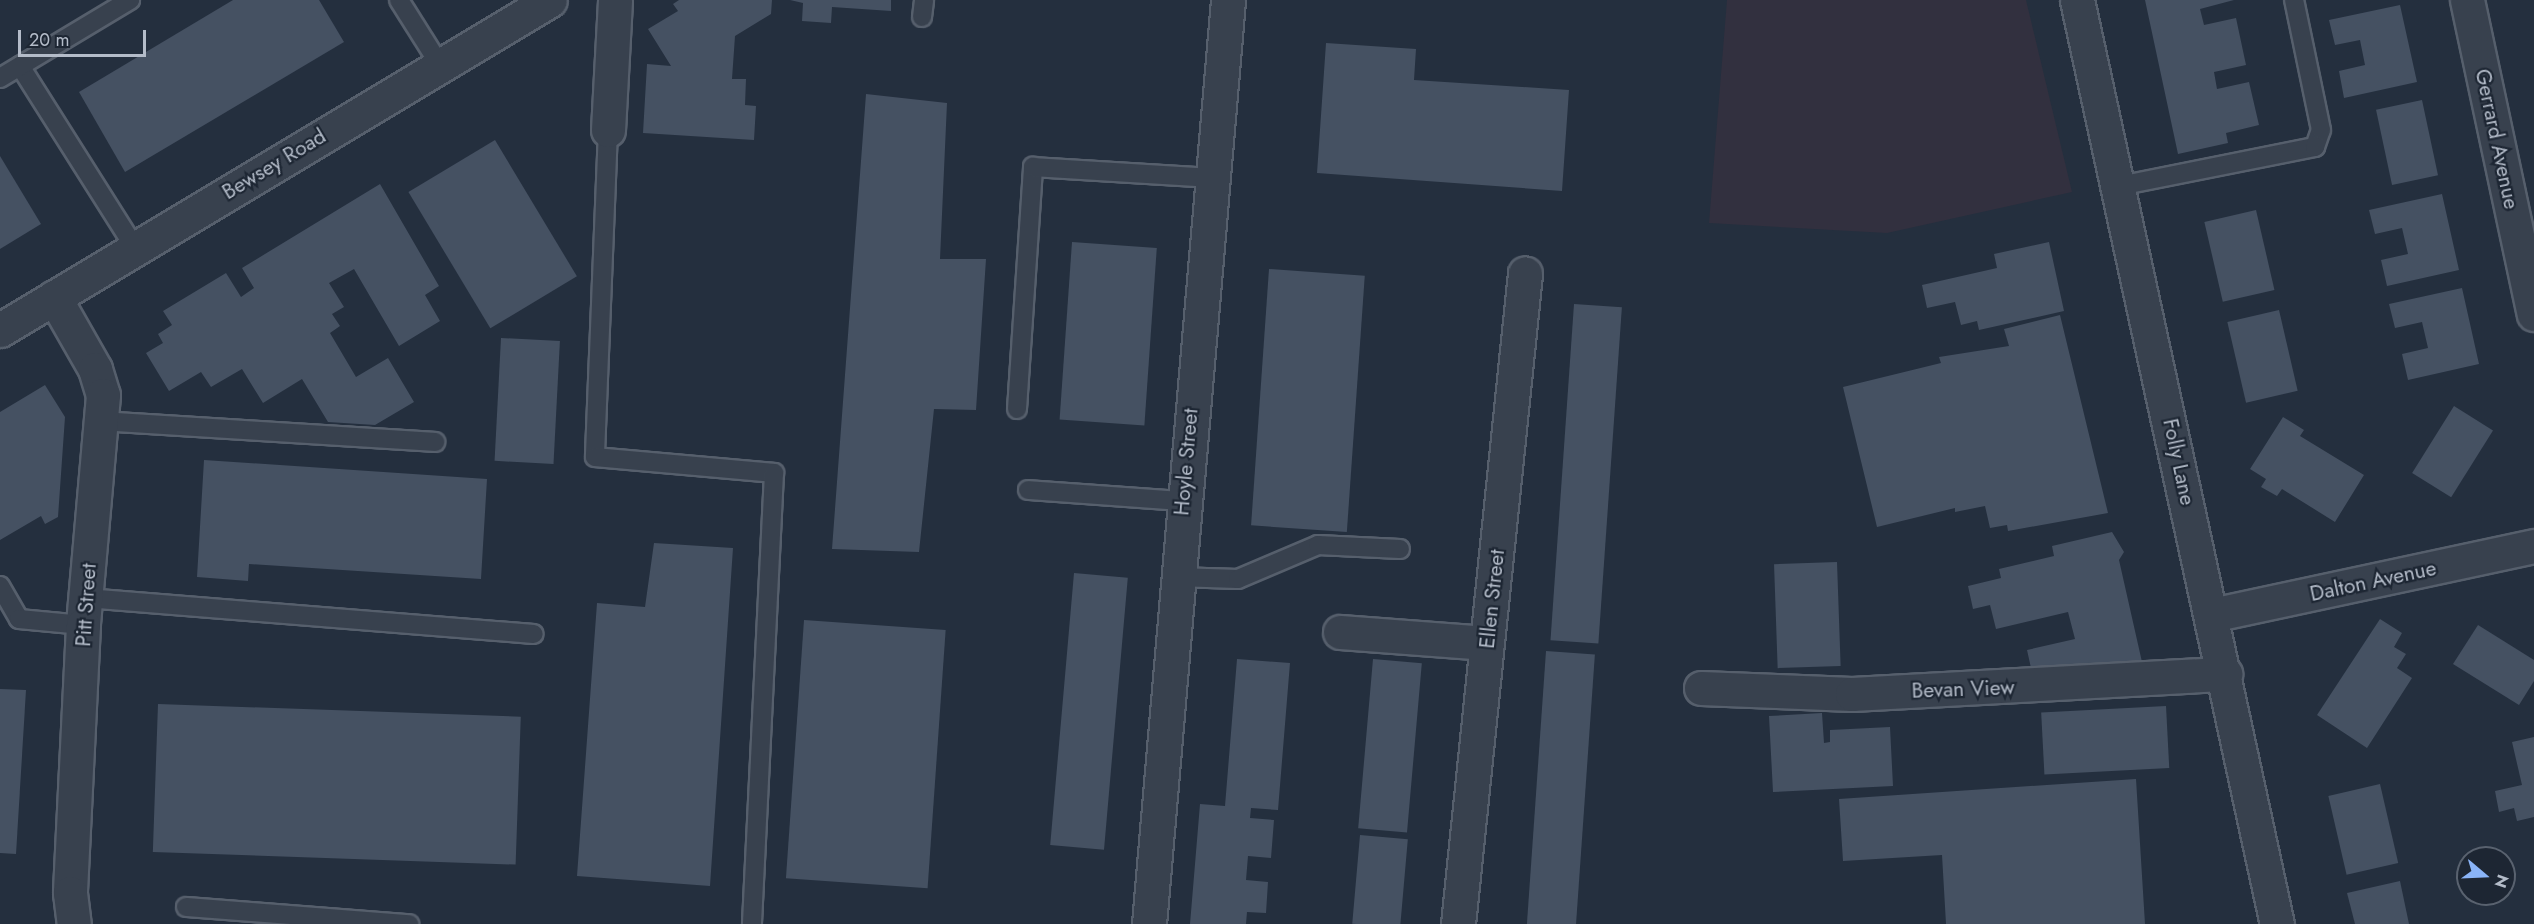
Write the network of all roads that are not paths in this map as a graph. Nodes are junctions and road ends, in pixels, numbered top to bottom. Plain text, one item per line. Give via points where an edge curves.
1 (130, 0) edge
2 (399, 0) edge
3 (550, 0) edge
4 (615, 0) edge
5 (1228, 0) edge
6 (2077, 0) edge
7 (2294, 0) edge
8 (2467, 0) edge
9 (440, 65) junction
10 (20, 66) junction
11 (0, 78) edge
12 (608, 130) joint
13 (1212, 178) junction
14 (2119, 186) junction
15 (135, 248) junction
16 (1525, 273) dead end
17 (54, 297) junction
18 (2534, 314) edge
19 (0, 330) edge
20 (1017, 409) dead end
21 (101, 421) junction
22 (435, 442) dead end
23 (1028, 490) dead end
24 (1183, 501) junction
25 (2534, 546) edge
26 (1400, 549) dead end
27 (1176, 577) junction
28 (0, 586) edge
29 (85, 612) junction
30 (2212, 615) junction
31 (1340, 632) dead end
32 (534, 634) dead end
33 (1487, 643) junction
34 (2225, 674) junction
35 (1701, 688) dead end
36 (186, 907) dead end
37 (74, 924) edge
38 (401, 924) edge
39 (409, 924) edge
40 (752, 924) edge
41 (1149, 924) edge
42 (1458, 924) edge
43 (2277, 924) edge

1 - 10 lane
2 - 9 lane
3 - 9 street, Bewsey Road
4 - 12 street
5 - 13 street, Hoyle Street
6 - 14 street, Folly Lane
7 - 14 lane via 2321,130 2315,147
8 - 18 street, Gerrard Avenue
9 - 15 street, Bewsey Road
10 - 11 lane
10 - 15 lane
12 - 40 lane via 595,457 774,473
13 - 20 lane via 1033,167
13 - 24 street, Hoyle Street
14 - 30 street, Folly Lane
15 - 17 street, Bewsey Road
16 - 33 street, Ellen Street
17 - 19 street, Bewsey Road
17 - 21 street, Pitt Street via 95,369 103,395
21 - 22 lane
21 - 29 street, Pitt Street
23 - 24 lane
24 - 27 street, Hoyle Street
25 - 30 street, Dalton Avenue
26 - 27 lane via 1318,545 1238,579
27 - 41 street, Hoyle Street
28 - 29 lane via 19,619
29 - 32 lane
29 - 37 street, Pitt Street via 70,893
30 - 34 street, Folly Lane
31 - 33 street
33 - 42 street, Ellen Street
34 - 35 street, Bevan View via 1852,694
34 - 43 street, Folly Lane
36 - 38 lane
38 - 39 lane

